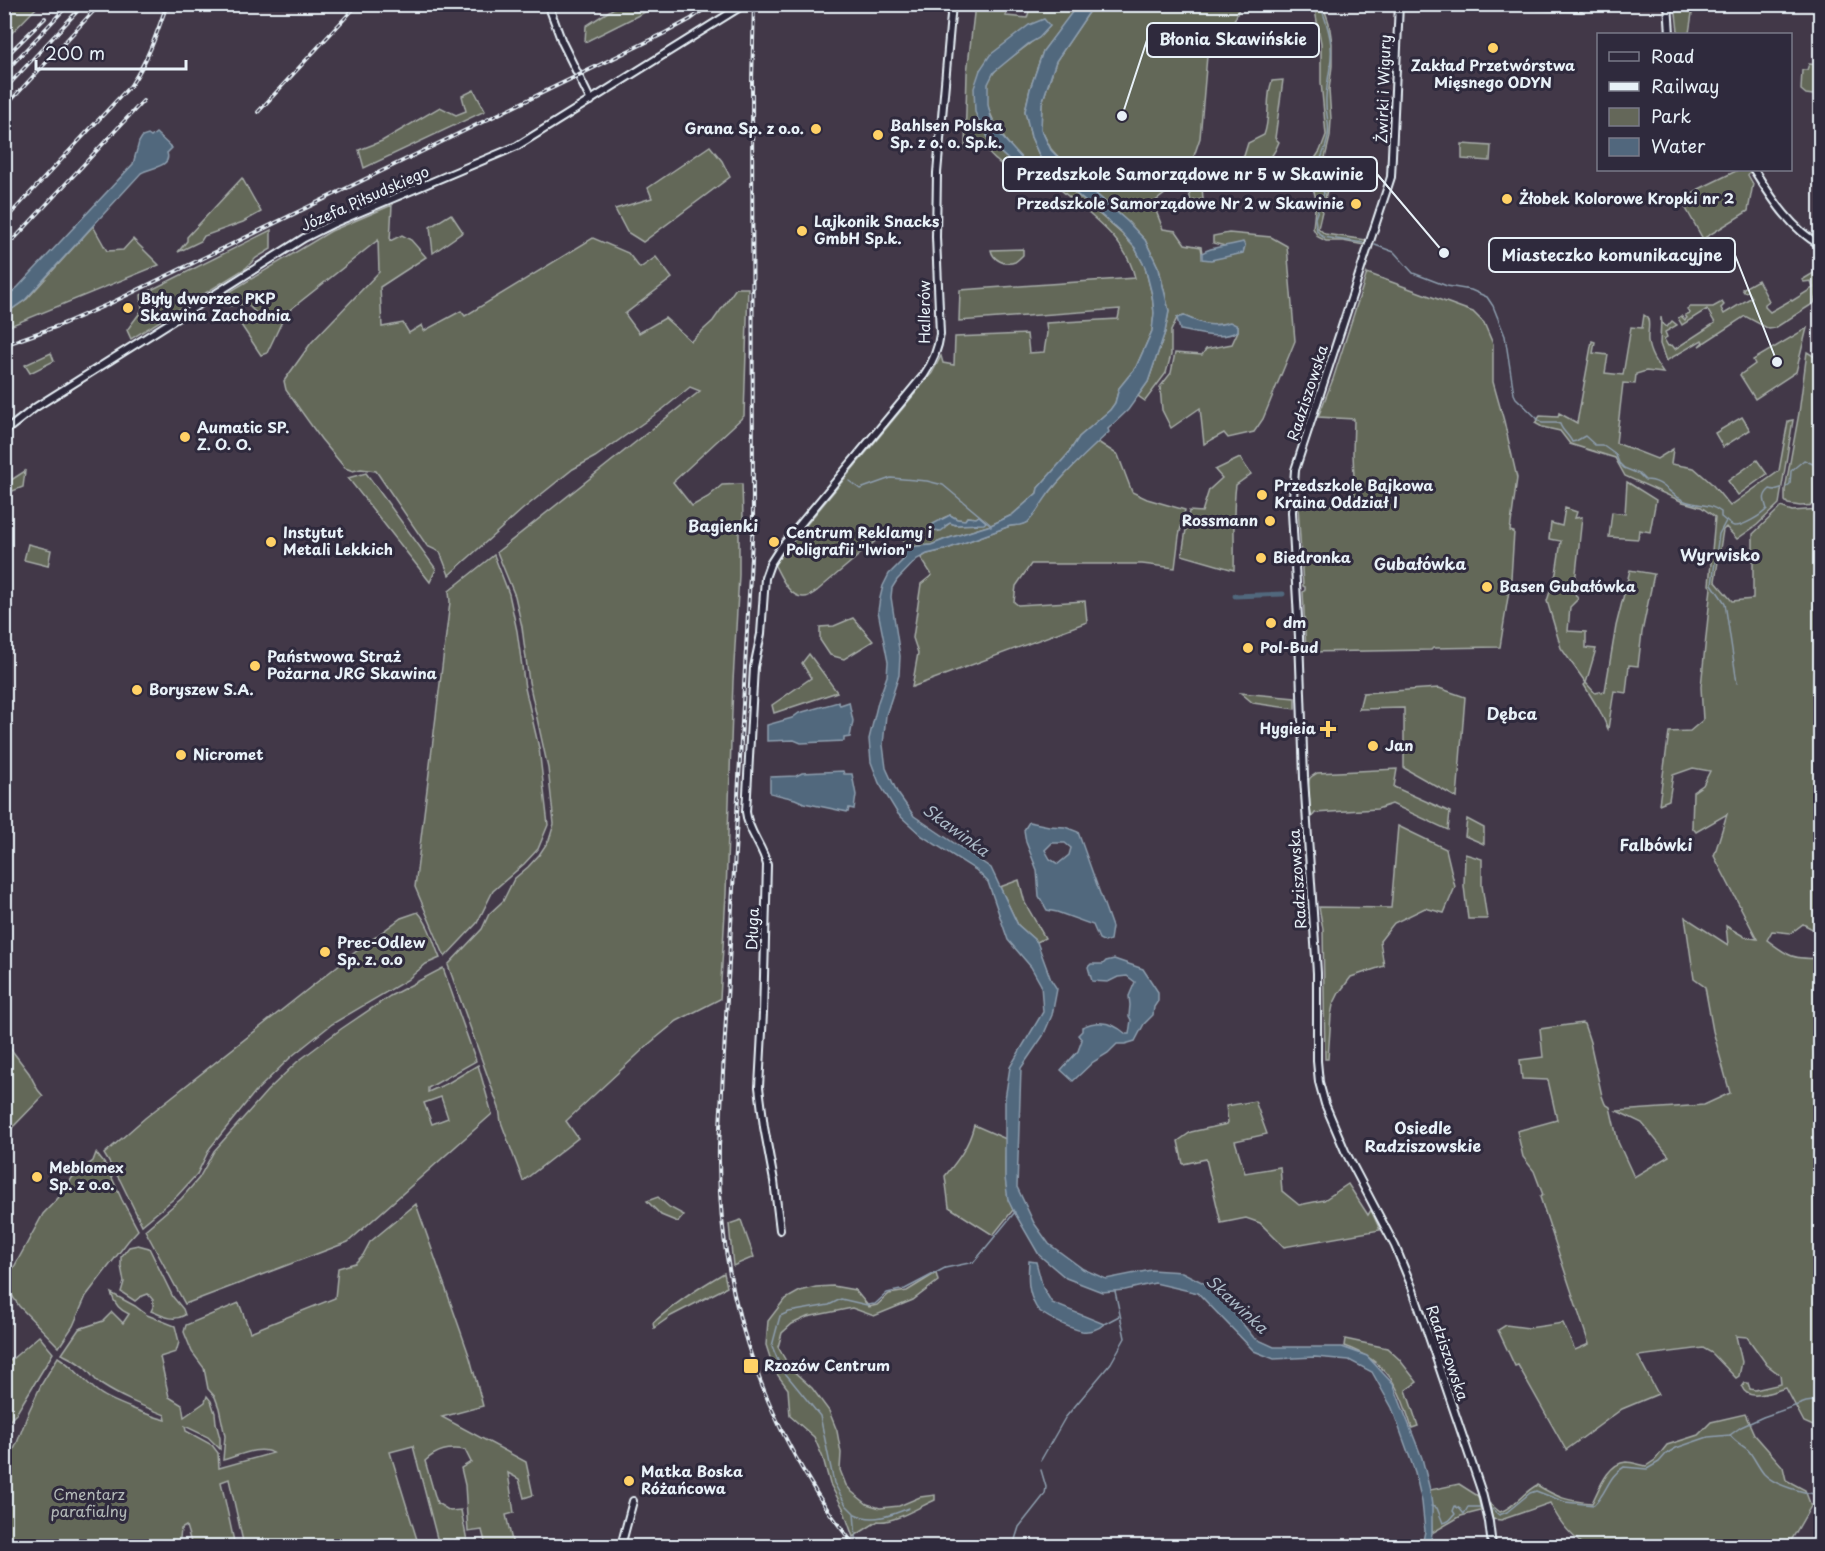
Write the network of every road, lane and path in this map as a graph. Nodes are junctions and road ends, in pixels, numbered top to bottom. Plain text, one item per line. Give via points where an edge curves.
1 (548, 4) edge
2 (745, 4) edge
3 (952, 4) edge
4 (1399, 4) edge
5 (1668, 4) edge
6 (1670, 33) edge
7 (591, 101) junction
8 (1755, 171) edge
9 (1370, 243) joint
10 (1821, 245) edge
11 (4, 432) edge
12 (761, 634) joint
13 (780, 1230) dead end
14 (633, 1501) dead end
15 (621, 1546) edge
16 (1492, 1546) edge

1 - 7 street
2 - 7 street, Józefa Piłsudskiego
3 - 12 street, Hallerów via 937,174 938,348 924,375 770,564 763,589
4 - 9 street, Żwirki i Wigury via 1391,177
5 - 6 street
7 - 11 street, Józefa Piłsudskiego via 507,151 311,234 36,407
8 - 10 street via 1791,222
9 - 16 street, Radziszowska via 1295,470 1292,492 1304,778 1318,979 1317,1061 1330,1118 1412,1287 1482,1493
12 - 13 street, Długa via 752,682 746,812 767,865 759,1087
14 - 15 street

